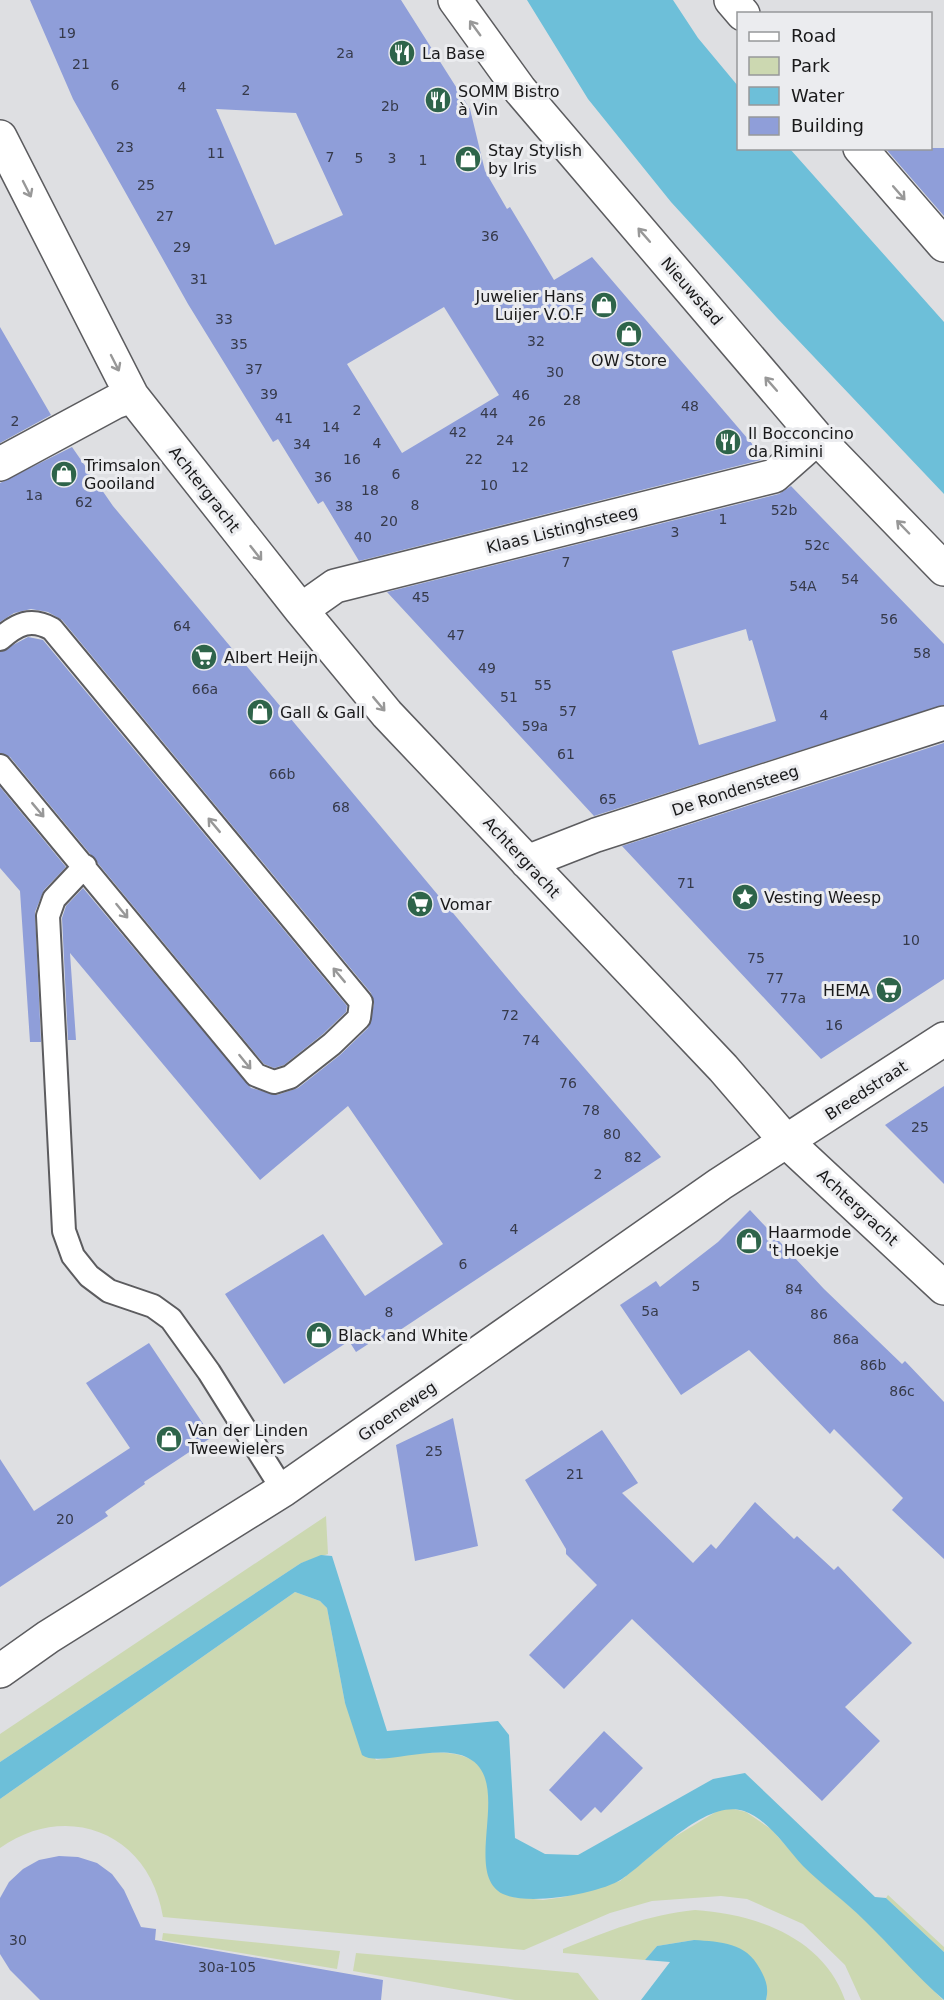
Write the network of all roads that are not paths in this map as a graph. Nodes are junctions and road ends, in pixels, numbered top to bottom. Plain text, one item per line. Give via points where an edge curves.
1 (455, 0) edge
2 (731, 0) edge
3 (741, 12) edge
4 (0, 137) edge
5 (862, 150) edge
6 (944, 245) edge
7 (124, 399) junction
8 (817, 438) junction
9 (0, 464) edge
10 (944, 569) edge
11 (301, 610) junction
12 (0, 639) edge
13 (944, 723) edge
14 (0, 766) edge
15 (527, 862) junction
16 (85, 866) junction
17 (944, 1039) edge
18 (787, 1142) junction
19 (944, 1288) edge
20 (283, 1490) junction
21 (0, 1671) edge

8 -> 1 street, Nieuwstad via 520,90
2 - 3 street
4 -> 7 street, Achtergracht
5 -> 6 street
7 - 9 street
7 -> 11 street, Achtergracht
10 -> 8 street, Nieuwstad
8 - 11 street, Klaas Listinghsteeg via 774,476 335,586
11 -> 15 street, Achtergracht via 387,714
16 -> 12 lane via 256,1076 274,1082 290,1077 359,1018 361,1002 52,628 26,622
13 - 15 street, De Rondensteeg via 596,835
14 -> 16 lane
15 - 18 street, Achtergracht via 723,1068
16 - 20 lane via 54,898 48,916 64,1231 73,1256 89,1276 109,1291 153,1306 171,1319
17 - 18 street, Breedstraat
18 - 19 street, Achtergracht
18 - 20 street, Groeneweg via 720,1184
20 - 21 street, Groeneweg

